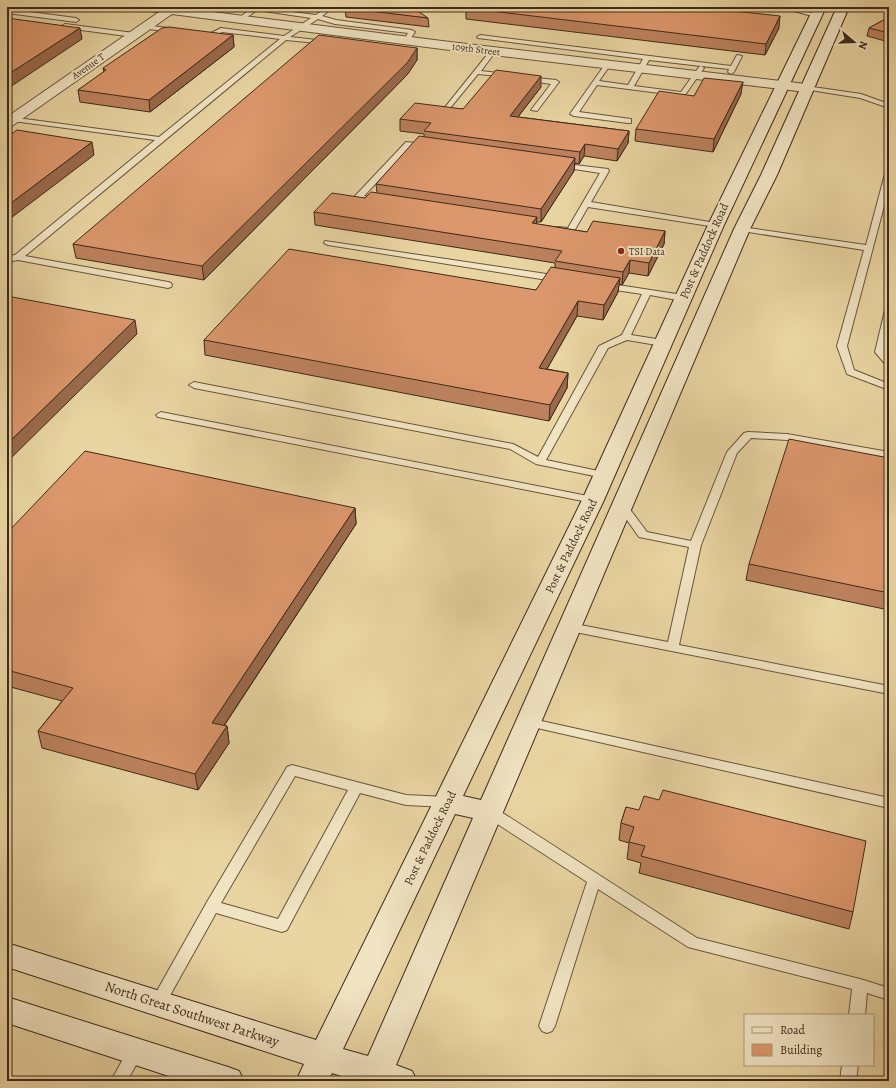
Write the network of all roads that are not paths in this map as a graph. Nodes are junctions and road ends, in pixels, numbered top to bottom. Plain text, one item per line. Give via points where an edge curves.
1 (147, 7) edge
2 (331, 7) edge
3 (782, 7) edge
4 (843, 7) edge
5 (256, 8) junction
6 (170, 10) junction
7 (7, 11) edge
8 (818, 11) edge
9 (243, 13) edge
10 (318, 17) junction
11 (299, 26) junction
12 (145, 27) junction
13 (51, 29) edge
14 (93, 29) junction
15 (486, 30) edge
16 (182, 32) edge
17 (197, 33) edge
18 (134, 35) junction
19 (480, 37) junction
20 (285, 38) junction
21 (412, 43) junction
22 (534, 43) junction
23 (331, 44) edge
24 (469, 48) junction
25 (589, 50) junction
26 (493, 51) junction
27 (525, 54) junction
28 (739, 56) edge
29 (581, 61) junction
30 (645, 63) junction
31 (608, 64) junction
32 (704, 64) junction
33 (476, 72) junction
34 (694, 75) junction
35 (595, 83) junction
36 (783, 85) junction
37 (630, 87) junction
38 (806, 88) junction
39 (889, 106) edge
40 (535, 110) dead end
41 (444, 112) edge
42 (10, 121) edge
43 (628, 121) dead end
44 (161, 140) junction
45 (433, 147) edge
46 (550, 163) edge
47 (889, 172) edge
48 (382, 201) edge
49 (586, 204) junction
50 (716, 225) junction
51 (547, 227) edge
52 (742, 229) junction
53 (328, 243) dead end
54 (869, 248) junction
55 (18, 257) junction
56 (7, 259) edge
57 (569, 280) edge
58 (593, 284) edge
59 (168, 285) dead end
60 (647, 292) junction
61 (683, 298) junction
62 (889, 310) edge
63 (626, 338) junction
64 (663, 343) junction
65 (889, 363) edge
66 (194, 385) dead end
67 (889, 387) edge
68 (161, 415) dead end
69 (889, 455) edge
70 (540, 462) junction
71 (604, 475) junction
72 (593, 500) junction
73 (622, 506) junction
74 (695, 545) junction
75 (570, 627) junction
76 (673, 647) junction
77 (889, 690) edge
78 (528, 722) junction
79 (356, 788) junction
80 (448, 802) junction
81 (889, 803) edge
82 (490, 812) junction
83 (594, 881) junction
84 (212, 906) junction
85 (7, 955) edge
86 (860, 985) junction
87 (889, 994) edge
88 (158, 1003) junction
89 (7, 1010) edge
90 (857, 1014) edge
91 (547, 1026) dead end
92 (136, 1052) junction
93 (850, 1066) edge
94 (319, 1068) edge
95 (383, 1078) edge
96 (120, 1081) edge
97 (228, 1081) edge
98 (848, 1081) edge

1 - 6 street, 109th Street
2 - 10 lane
3 - 8 lane
4 - 38 street
5 - 9 lane
5 - 9 lane
5 - 10 lane
6 - 9 street, 109th Street
6 - 12 street, Avenue T
7 - 14 lane via 94,23
8 - 36 street, Post & Paddock Road
9 - 11 street, 109th Street
10 - 11 lane
10 - 21 lane via 335,22 412,32
11 - 20 lane
11 - 21 street, 109th Street
12 - 16 lane
12 - 18 street, Avenue T
13 - 14 lane via 58,30 65,26
14 - 18 lane
15 - 19 lane
17 - 20 lane via 212,35 221,30
18 - 42 street, Avenue T
19 - 22 lane
19 - 24 lane
20 - 23 lane
20 - 44 lane
21 - 24 street, 109th Street
22 - 25 lane
22 - 27 lane
24 - 26 street, 109th Street
25 - 29 lane
25 - 30 lane
26 - 27 street, 109th Street
26 - 33 lane
27 - 29 street, 109th Street
28 - 32 lane via 732,70
29 - 31 street, 109th Street
30 - 31 street, 109th Street
30 - 32 lane
30 - 34 street, 109th Street
30 - 37 lane
31 - 35 lane
32 - 34 lane
33 - 40 lane via 556,82
33 - 41 lane
34 - 36 street, 109th Street
34 - 37 lane via 683,94
35 - 37 lane
35 - 43 lane via 574,114
36 - 38 street, 109th Street
36 - 50 street, Post & Paddock Road
38 - 39 lane via 861,96
38 - 52 street via 769,175
42 - 44 lane
44 - 55 lane
45 - 48 lane via 409,144 358,198
46 - 49 lane via 605,171
47 - 54 lane
49 - 50 lane
49 - 51 lane via 570,231
50 - 52 street
50 - 61 street, Post & Paddock Road
52 - 54 lane
52 - 73 street
53 - 57 lane
54 - 67 lane via 842,346 850,372
55 - 56 lane
55 - 59 lane
58 - 60 lane
60 - 61 lane
60 - 63 lane
61 - 64 street, Post & Paddock Road
62 - 65 lane via 880,352
63 - 64 lane
63 - 70 lane via 604,346
64 - 71 street, Post & Paddock Road
66 - 70 lane via 513,447
68 - 72 lane
69 - 74 lane via 787,437 748,435 732,452
70 - 71 lane
71 - 72 street, Post & Paddock Road
72 - 73 street
72 - 80 street, Post & Paddock Road
73 - 74 lane via 643,535
73 - 75 street
74 - 76 lane
75 - 76 lane
75 - 78 street
76 - 77 lane
78 - 81 lane
78 - 82 street
79 - 80 lane via 406,800
79 - 84 lane via 292,770
79 - 84 lane via 282,926
80 - 82 street
80 - 94 street, Post & Paddock Road
82 - 83 lane
82 - 95 street
83 - 86 lane via 693,943
83 - 91 lane
84 - 88 lane
85 - 88 street, North Great Southwest Parkway
86 - 87 lane
86 - 90 lane
88 - 94 street, North Great Southwest Parkway
89 - 92 street
92 - 96 lane
92 - 97 street
93 - 98 lane
94 - 95 street, North Great Southwest Parkway

